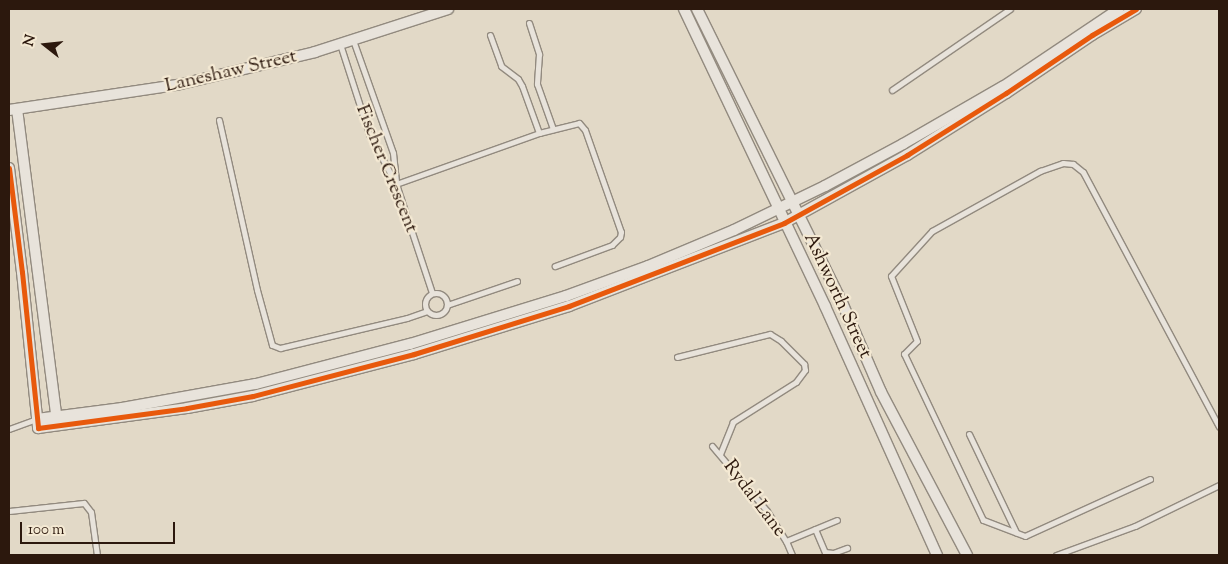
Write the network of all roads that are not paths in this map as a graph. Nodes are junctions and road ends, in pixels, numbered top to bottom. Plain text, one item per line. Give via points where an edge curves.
1 (448, 9) edge
2 (684, 9) edge
3 (697, 9) edge
4 (1010, 9) edge
5 (1120, 9) edge
6 (1136, 9) edge
7 (529, 23) dead end
8 (1090, 31) junction
9 (490, 36) dead end
10 (353, 40) junction
11 (340, 44) junction
12 (892, 90) dead end
13 (13, 110) edge
14 (218, 120) dead end
15 (553, 129) junction
16 (538, 133) junction
17 (9, 168) edge
18 (396, 184) junction
19 (791, 201) junction
20 (778, 208) junction
21 (798, 216) junction
22 (784, 223) junction
23 (556, 266) dead end
24 (517, 281) dead end
25 (432, 293) junction
26 (447, 305) junction
27 (427, 311) junction
28 (677, 357) dead end
29 (57, 421) junction
30 (38, 423) junction
31 (20, 427) junction
32 (1219, 427) edge
33 (9, 429) edge
34 (969, 434) dead end
35 (712, 446) dead end
36 (720, 454) junction
37 (1150, 479) dead end
38 (1219, 485) edge
39 (9, 510) edge
40 (837, 520) dead end
41 (815, 529) junction
42 (1016, 532) junction
43 (786, 541) junction
44 (846, 548) dead end
45 (97, 555) edge
46 (792, 555) edge
47 (937, 555) edge
48 (967, 555) edge
49 (1056, 555) edge

1 - 10 street, Laneshaw Street
2 - 20 street, Ashworth Street
3 - 19 street, Ashworth Street
4 - 12 lane
5 - 8 street
6 - 8 street
7 - 15 lane via 539,54 536,79
8 - 19 street via 1004,86
8 - 21 street via 1006,93 908,155
9 - 16 lane via 501,66 522,86
10 - 11 street, Laneshaw Street
10 - 18 lane via 393,153
11 - 13 street, Laneshaw Street via 177,85
11 - 18 lane, Fischer Crescent via 369,134
13 - 29 street
14 - 27 lane via 272,346 280,348
15 - 16 lane
15 - 23 lane via 575,123 584,128 621,232 612,245
16 - 18 lane
17 - 30 street
18 - 25 lane, Fischer Crescent
19 - 20 street
19 - 21 street, Ashworth Street
20 - 22 street, Ashworth Street
20 - 29 street via 687,251 575,293 410,344 256,384
21 - 22 street
21 - 48 street, Ashworth Street via 841,300 881,392
22 - 29 street via 569,306 414,354 253,396 187,408
22 - 47 street, Ashworth Street
24 - 26 lane
25 - 26 lane via 441,294
25 - 27 lane via 424,303
26 - 27 lane via 439,315
28 - 36 lane via 770,334 804,364 805,370 796,382 733,422
29 - 30 street
30 - 31 lane
30 - 31 lane
31 - 33 lane
32 - 42 lane via 1083,172 1074,164 1063,163 1040,171 932,231 891,276 917,341 904,354 983,520
34 - 42 lane
35 - 36 lane, Rydal Lane
36 - 43 lane, Rydal Lane
37 - 42 lane via 1025,536
38 - 49 lane via 1135,526
39 - 45 lane via 84,504 92,512
40 - 41 lane
41 - 43 lane
41 - 44 lane via 825,552
43 - 46 lane, Rydal Lane

